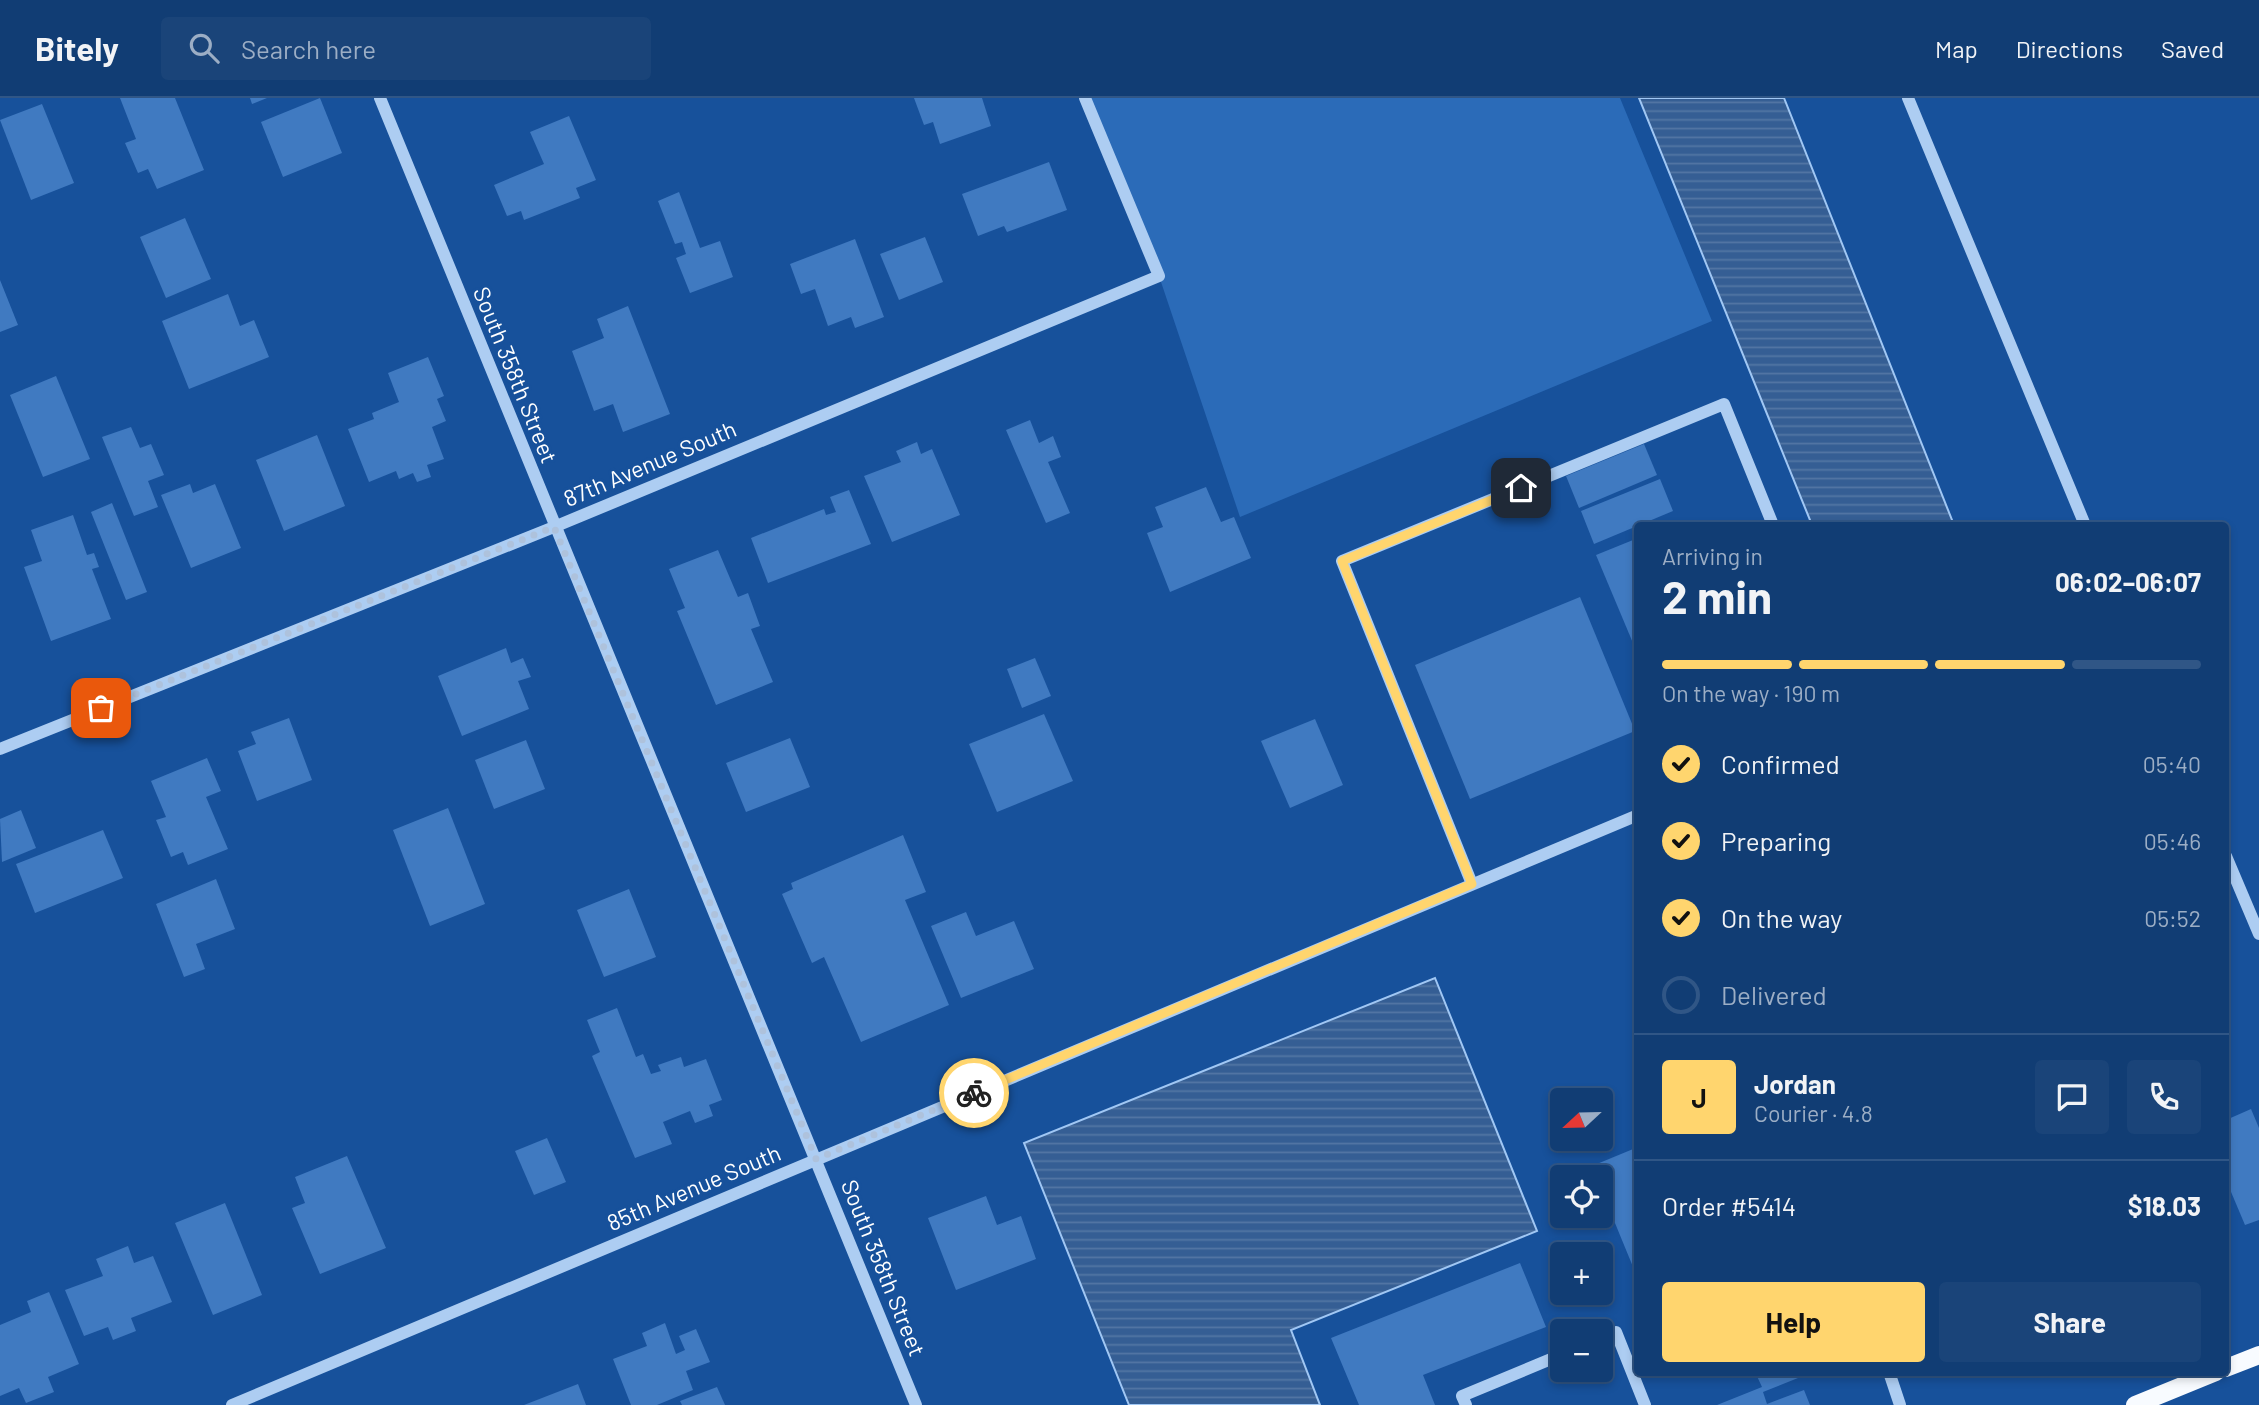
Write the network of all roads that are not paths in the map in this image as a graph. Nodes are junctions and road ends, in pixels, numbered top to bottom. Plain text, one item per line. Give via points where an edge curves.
1 (380, 98) edge
2 (1085, 98) edge
3 (1908, 98) edge
4 (1772, 522) edge
5 (2084, 522) edge
6 (554, 527) junction
7 (0, 749) edge
8 (1634, 817) edge
9 (2229, 863) edge
10 (1472, 884) junction
11 (2259, 934) edge
12 (816, 1159) junction
13 (1613, 1333) edge
14 (2259, 1355) edge
15 (1550, 1359) edge
16 (2229, 1367) edge
17 (1890, 1376) edge
18 (2192, 1377) edge
19 (232, 1405) edge
20 (916, 1405) edge
21 (1466, 1405) edge
22 (1645, 1405) edge
23 (1900, 1405) edge
24 (2135, 1405) edge

1 - 6 street, South 358th Street
2 - 6 street, 87th Avenue South via 1159,276
3 - 5 street
4 - 10 street via 1724,404 1342,561
6 - 7 street, 87th Avenue South
6 - 12 street, South 358th Street
8 - 10 street, 85th Avenue South
9 - 11 street
10 - 12 street, 85th Avenue South
12 - 19 street, 85th Avenue South
12 - 20 street, South 358th Street
13 - 22 street
14 - 16 main road
15 - 21 street via 1462,1396
17 - 23 street
18 - 24 main road

